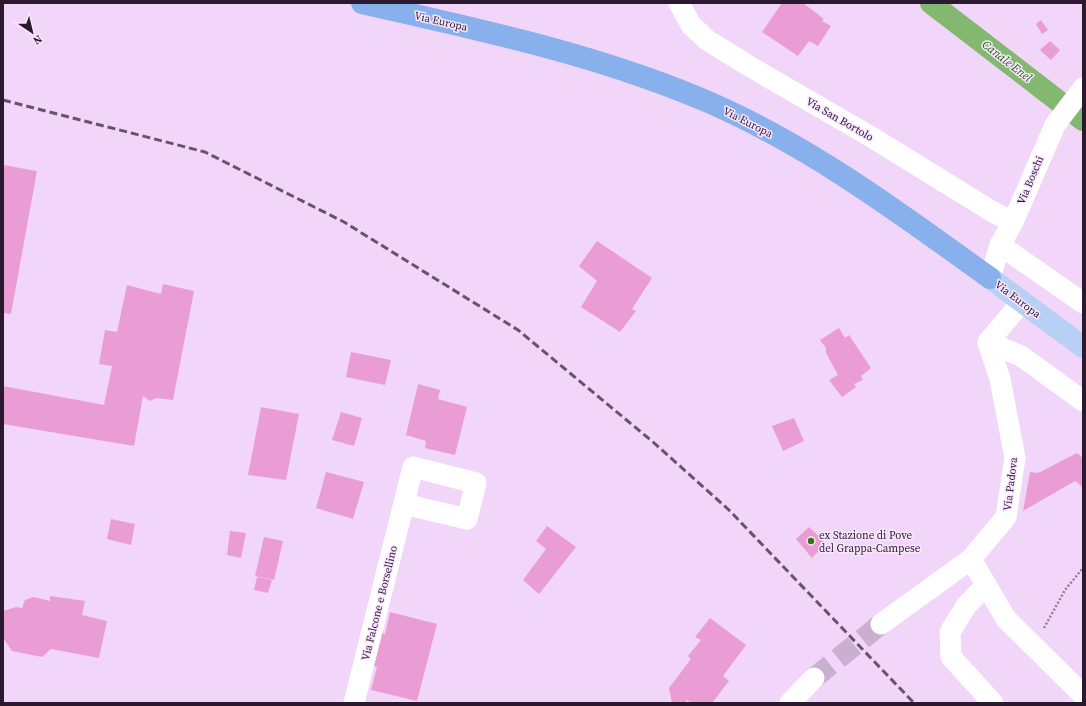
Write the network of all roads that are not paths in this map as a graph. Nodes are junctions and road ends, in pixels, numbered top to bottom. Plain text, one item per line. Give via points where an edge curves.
1 (362, 3) edge
2 (679, 3) edge
3 (1082, 90) edge
4 (1013, 222) junction
5 (1000, 245) junction
6 (990, 278) junction
7 (1022, 302) junction
8 (1083, 303) edge
9 (988, 342) junction
10 (1083, 347) edge
11 (1083, 401) edge
12 (404, 504) dead end
13 (971, 559) junction
14 (986, 585) junction
15 (881, 624) tunnel mouth
16 (814, 678) tunnel mouth
17 (1083, 695) edge
18 (354, 703) edge
19 (790, 703) edge
20 (993, 703) edge

1 - 6 highway, Via Europa via 514,38 579,56 649,79 715,105 818,159
2 - 4 street, Via San Bortolo via 691,25 707,40
3 - 4 street, Via Boschi via 1054,124
4 - 5 street, Via Boschi
5 - 6 street, Via Boschi
5 - 8 street
6 - 7 main road, Via Europa
7 - 9 street
7 - 10 main road, Via Europa
9 - 11 street via 1021,356
9 - 13 street, Via Padova via 1000,379 1015,458 1006,517
12 - 18 street, Via Falcone e Borsellino
13 - 14 street
13 - 15 street, Via Padova
14 - 17 street via 1006,619
14 - 20 street via 966,606 950,632 951,657
16 - 19 street

